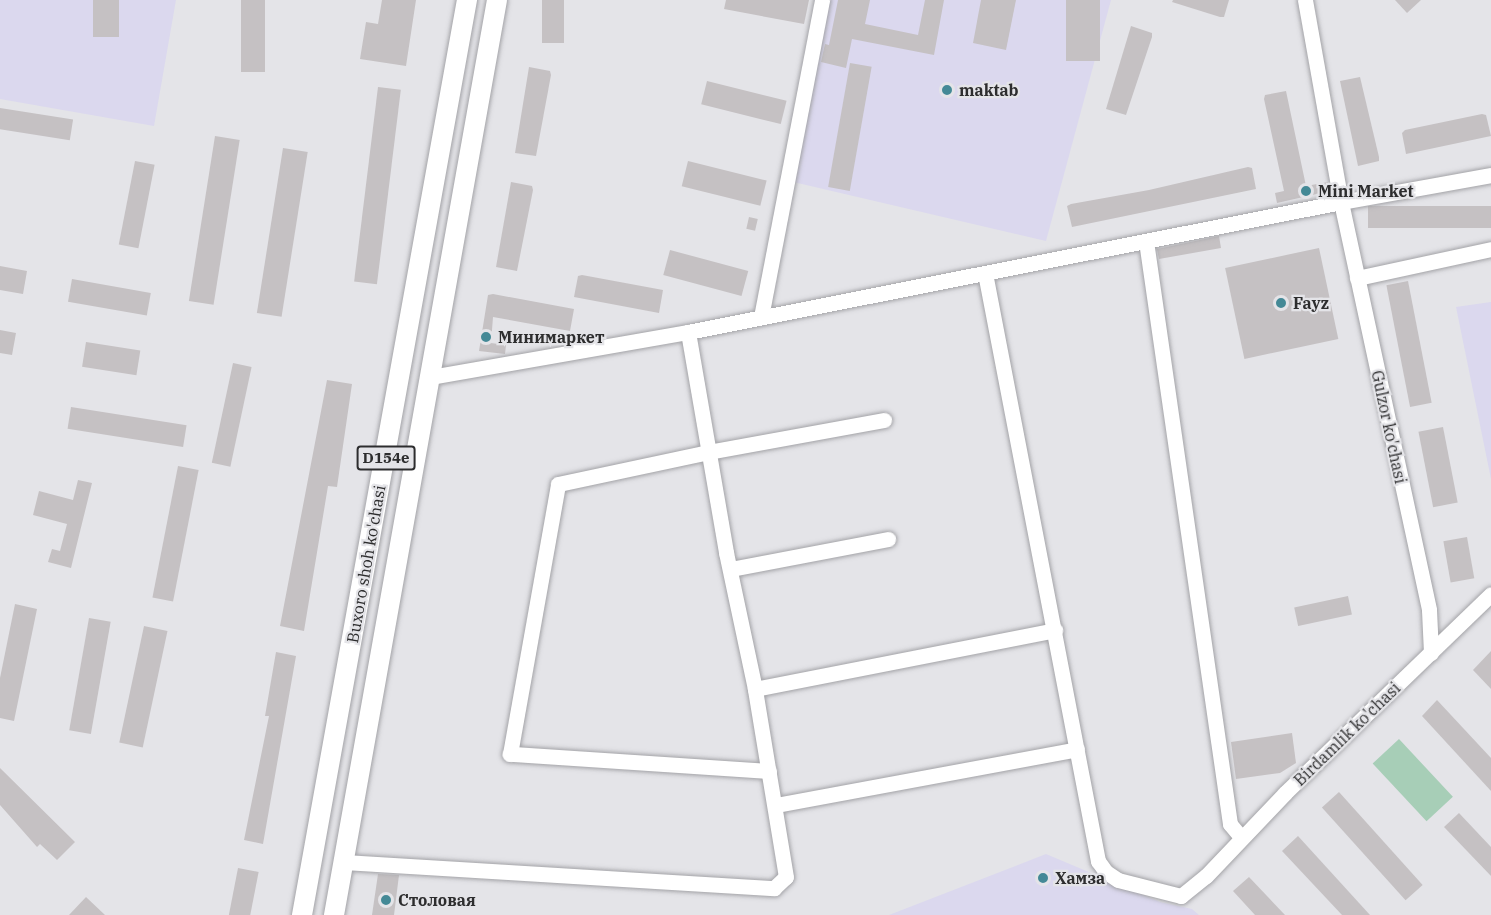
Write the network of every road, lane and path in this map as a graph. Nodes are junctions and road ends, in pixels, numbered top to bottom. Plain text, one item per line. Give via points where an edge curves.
1 (467, 0) edge
2 (497, 0) edge
3 (822, 0) edge
4 (1305, 0) edge
5 (1491, 175) edge
6 (1341, 202) junction
7 (1146, 241) junction
8 (1491, 249) edge
9 (985, 273) junction
10 (1357, 278) junction
11 (761, 317) junction
12 (688, 332) junction
13 (430, 377) junction
14 (884, 420) dead end
15 (708, 452) junction
16 (888, 539) dead end
17 (731, 569) junction
18 (1491, 594) edge
19 (1055, 630) junction
20 (1431, 653) junction
21 (755, 689) junction
22 (1077, 749) junction
23 (769, 771) junction
24 (776, 805) junction
25 (1241, 837) junction
26 (344, 862) junction
27 (302, 915) edge
28 (334, 915) edge

1 - 27 main road, Buxoro shoh ko'chasi / D154e
2 - 13 main road, Buxoro shoh ko'chasi / D154e
3 - 11 street
4 - 6 street, Gulzor ko'chasi
5 - 6 street
6 - 7 street
6 - 10 street, Gulzor ko'chasi
7 - 9 street
7 - 25 street via 1230,824
8 - 10 street
9 - 11 street
9 - 19 street
10 - 20 street, Gulzor ko'chasi via 1429,610
11 - 12 street
12 - 13 street
12 - 15 street
13 - 26 main road, Buxoro shoh ko'chasi / D154e
14 - 15 street
15 - 17 street
15 - 23 street via 558,484 510,754
16 - 17 street
17 - 21 street
18 - 20 street, Birdamlik ko'chasi
19 - 21 street
19 - 22 street
20 - 25 street, Birdamlik ko'chasi
21 - 23 street
22 - 24 street
22 - 25 street, Birdamlik ko'chasi via 1098,861 1118,880 1181,896 1206,876
23 - 24 street
24 - 26 street via 786,877 774,888
26 - 28 main road, Buxoro shoh ko'chasi / D154e

